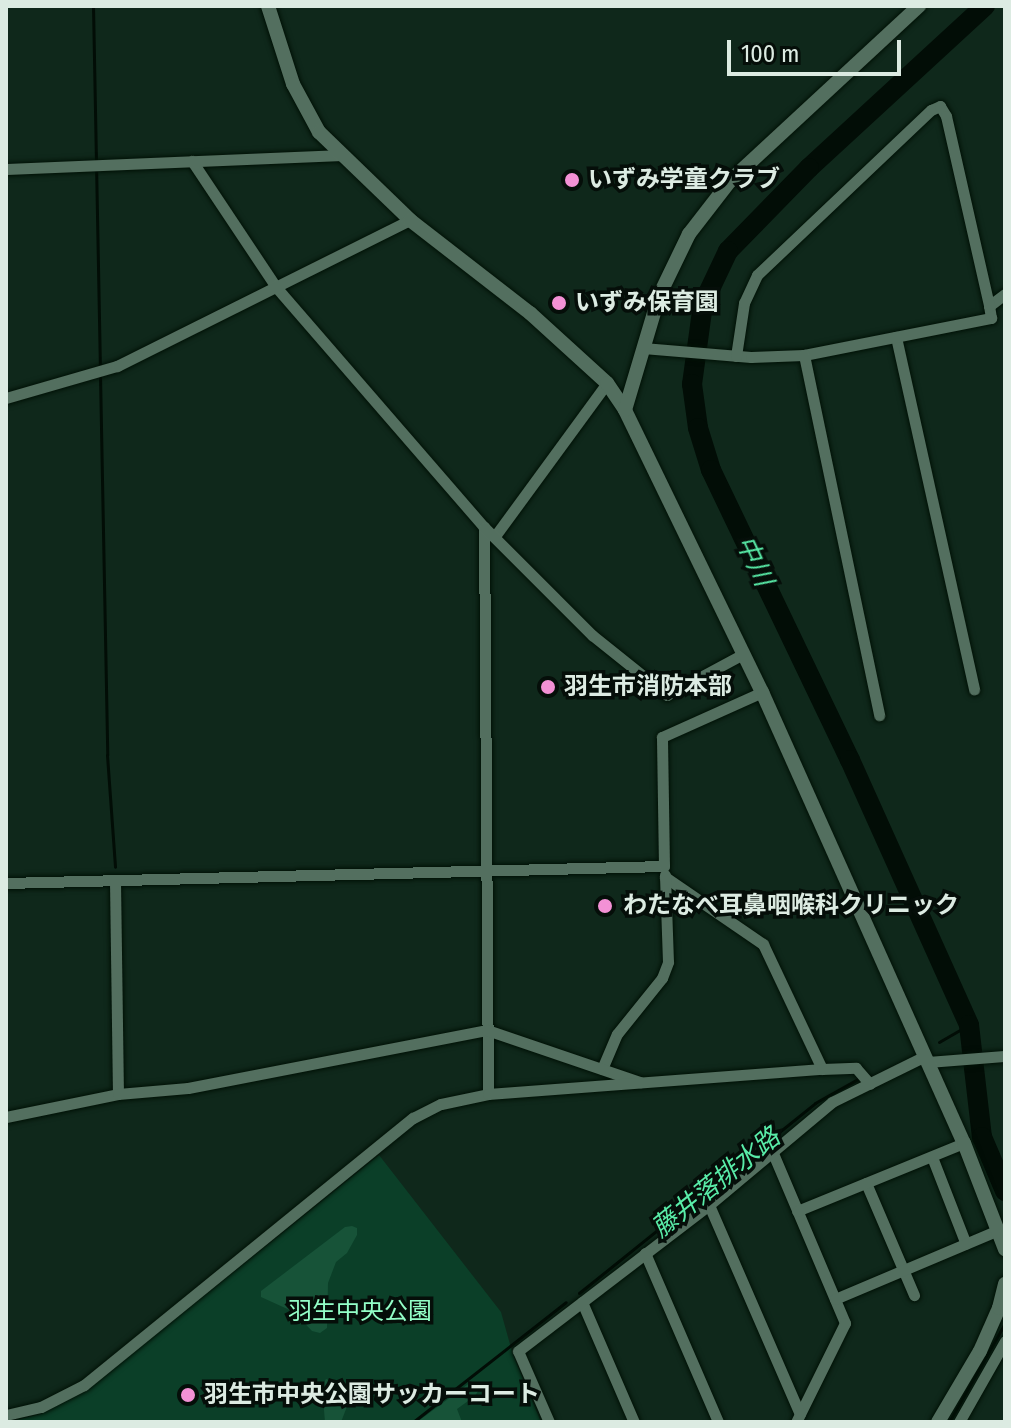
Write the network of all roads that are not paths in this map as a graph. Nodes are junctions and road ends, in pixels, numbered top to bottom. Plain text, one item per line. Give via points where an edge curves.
1 (268, 6) edge
2 (919, 6) edge
3 (343, 155) junction
4 (192, 161) junction
5 (6, 169) edge
6 (410, 220) junction
7 (276, 287) junction
8 (1005, 294) edge
9 (989, 306) junction
10 (896, 337) junction
11 (643, 348) junction
12 (804, 355) junction
13 (736, 356) junction
14 (607, 383) junction
15 (6, 398) edge
16 (625, 410) junction
17 (484, 527) junction
18 (495, 536) junction
19 (743, 654) junction
20 (974, 689) dead end
21 (762, 692) junction
22 (879, 715) dead end
23 (484, 870) junction
24 (665, 872) junction
25 (115, 881) junction
26 (6, 883) edge
27 (487, 1030) junction
28 (1005, 1056) edge
29 (926, 1059) junction
30 (602, 1069) junction
31 (822, 1069) junction
32 (644, 1084) junction
33 (870, 1084) junction
34 (118, 1094) junction
35 (488, 1094) junction
36 (6, 1117) edge
37 (964, 1143) junction
38 (772, 1151) junction
39 (932, 1157) junction
40 (866, 1183) junction
41 (709, 1205) junction
42 (797, 1211) junction
43 (998, 1230) junction
44 (966, 1244) junction
45 (1005, 1249) edge
46 (645, 1253) junction
47 (903, 1270) junction
48 (1005, 1284) edge
49 (914, 1295) dead end
50 (835, 1299) junction
51 (582, 1302) junction
52 (1005, 1341) edge
53 (6, 1415) edge
54 (798, 1418) edge
55 (549, 1422) edge
56 (634, 1422) edge
57 (718, 1422) edge
58 (938, 1422) edge
59 (959, 1422) edge

1 - 3 street via 293,84 319,132
2 - 11 street via 730,181 689,234 659,296
3 - 4 street
3 - 6 street
4 - 5 street
4 - 7 street
6 - 7 street
6 - 14 street via 530,313
7 - 15 street via 117,366
7 - 17 street
8 - 9 street
9 - 10 street via 991,318
9 - 13 street via 940,106 757,275 744,303
10 - 12 street
10 - 20 street
11 - 13 street
11 - 16 street
12 - 13 street
12 - 22 street
14 - 16 street
14 - 18 street
16 - 19 street
17 - 18 street
17 - 23 street
18 - 19 street via 592,635 667,695
19 - 21 street
21 - 24 street via 662,737
21 - 29 street
23 - 24 street
23 - 25 street
23 - 27 street
24 - 30 street via 668,962 644,1003 617,1034
24 - 31 street via 763,944
25 - 26 street
25 - 34 street
27 - 30 street
27 - 34 street via 188,1088
27 - 35 street
28 - 29 street
29 - 33 street
29 - 37 street
30 - 32 street
31 - 32 street
31 - 33 street via 856,1068
32 - 35 street
33 - 38 street via 832,1102
34 - 36 street
35 - 53 street via 441,1104 413,1118 84,1385 41,1407
37 - 39 street
37 - 43 street
38 - 41 street
38 - 42 street
39 - 40 street
39 - 44 street
40 - 42 street
40 - 47 street
41 - 46 street
41 - 54 street
42 - 50 street
43 - 44 street
43 - 45 street
44 - 47 street
46 - 51 street
46 - 57 street
47 - 49 street
47 - 50 street
48 - 58 street via 980,1351
50 - 54 street via 845,1323
51 - 55 street via 518,1351
51 - 56 street
52 - 59 street

